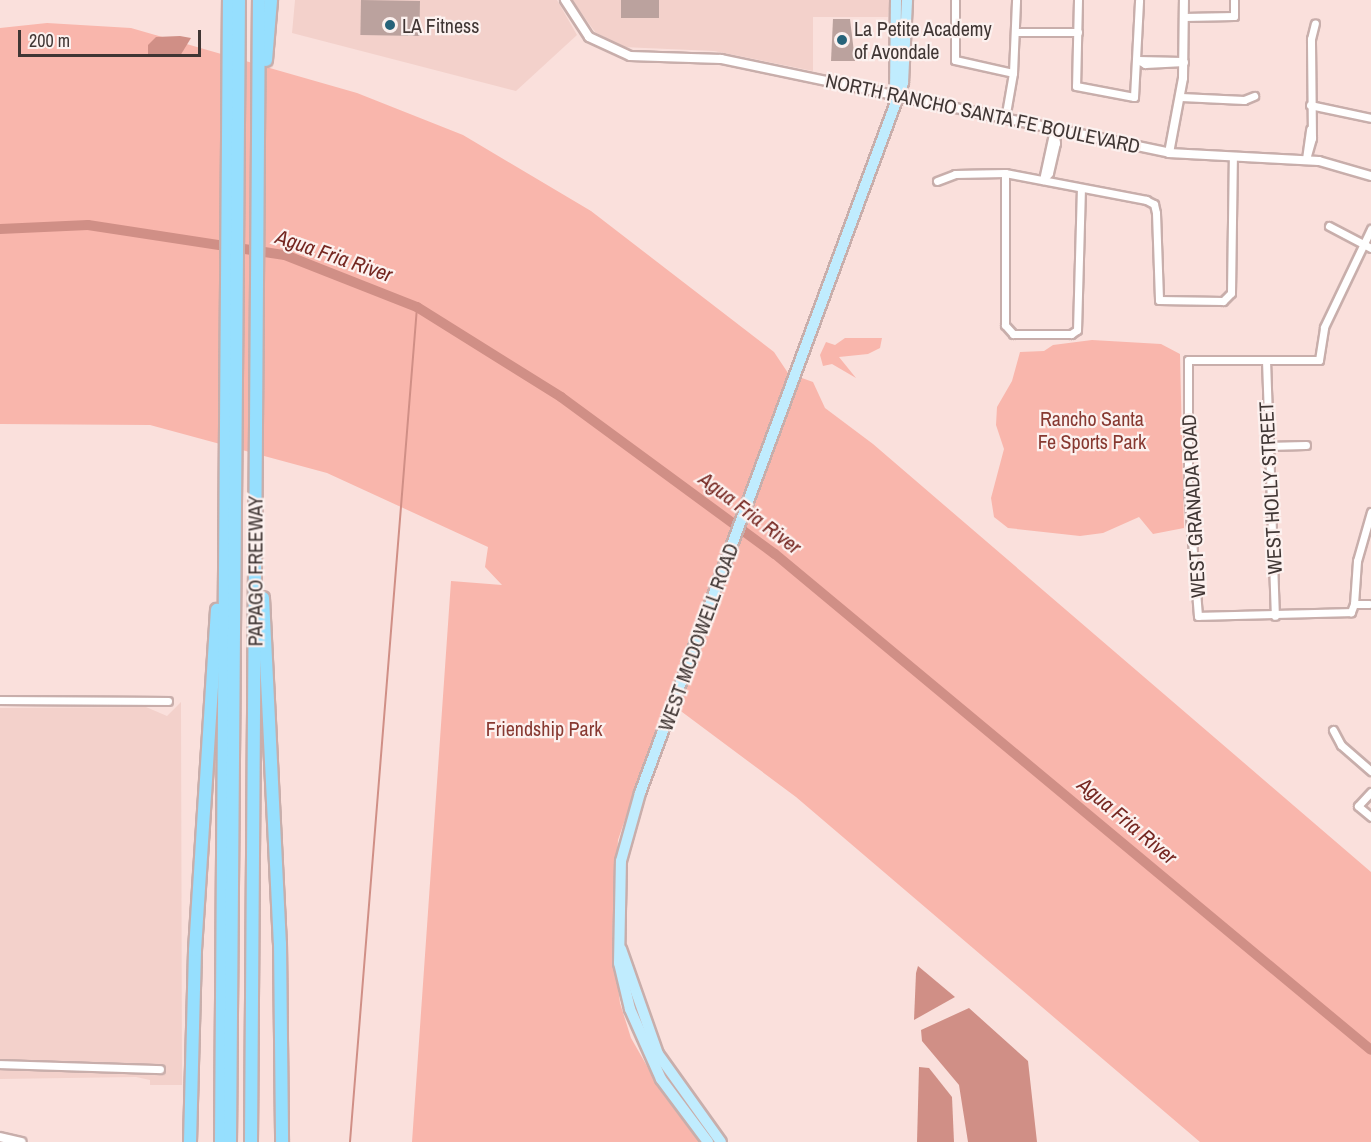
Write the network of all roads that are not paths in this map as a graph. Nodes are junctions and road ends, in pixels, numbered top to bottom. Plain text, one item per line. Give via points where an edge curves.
1 (221, 0) edge
2 (229, 0) edge
3 (239, 0) edge
4 (259, 0) edge
5 (271, 0) edge
6 (565, 0) edge
7 (896, 0) edge
8 (907, 0) edge
9 (956, 0) edge
10 (1016, 0) edge
11 (1078, 0) edge
12 (1139, 0) edge
13 (1184, 0) edge
14 (1234, 0) edge
15 (1184, 17) junction
16 (1315, 23) dead end
17 (1016, 32) junction
18 (1078, 32) junction
19 (234, 36) junction
20 (263, 45) junction
21 (1138, 60) junction
22 (1184, 62) junction
23 (1013, 73) junction
24 (895, 95) junction
25 (1254, 96) dead end
26 (1181, 97) junction
27 (1310, 105) junction
28 (1371, 118) edge
29 (1005, 119) junction
30 (1054, 129) junction
31 (1169, 153) junction
32 (1233, 156) junction
33 (1306, 159) junction
34 (1005, 173) junction
35 (1371, 176) edge
36 (1043, 180) junction
37 (936, 182) dead end
38 (1081, 189) junction
39 (1329, 226) dead end
40 (1371, 229) edge
41 (1370, 245) edge
42 (1266, 360) junction
43 (1306, 445) dead end
44 (1266, 446) junction
45 (230, 473) junction
46 (1371, 513) edge
47 (255, 568) junction
48 (225, 577) junction
49 (1354, 604) junction
50 (1369, 604) dead end
51 (1275, 616) junction
52 (0, 700) edge
53 (168, 701) dead end
54 (1333, 730) dead end
55 (1371, 771) edge
56 (1371, 792) edge
57 (1371, 817) edge
58 (621, 949) junction
59 (0, 1064) edge
60 (160, 1069) dead end
61 (0, 1137) edge
62 (21, 1142) edge
63 (190, 1142) edge
64 (221, 1142) edge
65 (230, 1142) edge
66 (250, 1142) edge
67 (282, 1142) edge
68 (708, 1142) edge
69 (721, 1142) edge

1 - 19 highway
2 - 19 highway, PAPAGO FREEWAY
3 - 19 highway
4 - 20 highway, PAPAGO FREEWAY
5 - 20 highway
6 - 24 street, NORTH RANCHO SANTA FE BOULEVARD via 582,30 598,43 630,56 721,59
7 - 24 main road, WEST MCDOWELL ROAD
8 - 24 main road, WEST MCDOWELL ROAD via 905,71
9 - 23 street via 955,60
10 - 17 street
11 - 18 street
12 - 21 street
13 - 15 street
14 - 15 street via 1234,16
15 - 22 street
16 - 27 street
17 - 18 street
17 - 23 street
18 - 21 street via 1076,86 1134,97
19 - 45 highway, PAPAGO FREEWAY
20 - 47 highway, PAPAGO FREEWAY via 258,133
21 - 22 street
22 - 26 street
23 - 29 street
24 - 29 street, NORTH RANCHO SANTA FE BOULEVARD
24 - 58 main road, WEST MCDOWELL ROAD via 624,842 619,887
25 - 26 street via 1244,100
26 - 31 street
27 - 28 street
27 - 33 street via 1311,150
29 - 30 street, NORTH RANCHO SANTA FE BOULEVARD
30 - 31 street, NORTH RANCHO SANTA FE BOULEVARD
30 - 36 street via 1054,153
31 - 32 street, NORTH RANCHO SANTA FE BOULEVARD
32 - 33 street, NORTH RANCHO SANTA FE BOULEVARD
32 - 38 street via 1230,299 1159,300 1154,204
33 - 35 street, NORTH RANCHO SANTA FE BOULEVARD
34 - 36 street
34 - 37 street via 955,174
34 - 38 street via 1008,332 1071,334 1077,330
36 - 38 street
39 - 41 street
40 - 41 street
41 - 42 street via 1324,327 1319,360
42 - 44 street, WEST HOLLY STREET
42 - 51 street, WEST GRANADA ROAD via 1188,360 1188,490 1198,616
43 - 44 street
44 - 51 street, WEST HOLLY STREET
45 - 48 highway, PAPAGO FREEWAY
45 - 65 highway
46 - 49 street via 1358,561
47 - 66 highway, PAPAGO FREEWAY
47 - 67 highway via 263,599 266,737 280,943
48 - 63 highway via 217,608 199,883
48 - 64 highway, PAPAGO FREEWAY
49 - 50 street
49 - 51 street via 1351,612
52 - 53 street
54 - 55 street via 1341,745
56 - 57 street via 1358,806
58 - 68 main road, WEST MCDOWELL ROAD via 624,987 643,1044 675,1100
58 - 69 main road, WEST MCDOWELL ROAD via 658,1054
59 - 60 street
61 - 62 street

